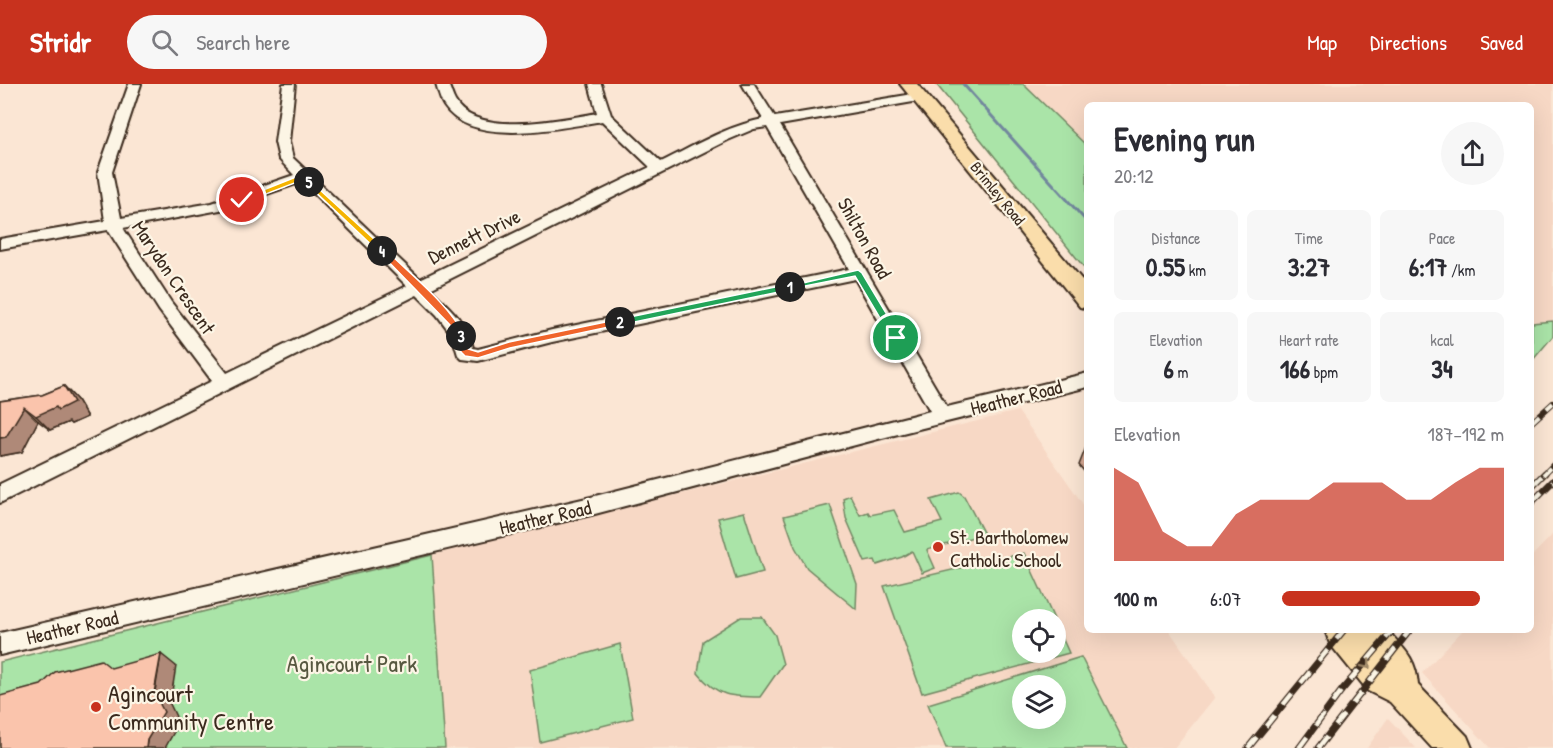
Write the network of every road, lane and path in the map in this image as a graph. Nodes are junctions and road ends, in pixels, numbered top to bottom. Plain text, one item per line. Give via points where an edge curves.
1 (135, 84) edge
2 (289, 84) edge
3 (442, 84) edge
4 (595, 84) edge
5 (748, 84) edge
6 (914, 91) edge
7 (605, 116) junction
8 (771, 122) junction
9 (659, 168) junction
10 (303, 177) junction
11 (114, 225) junction
12 (0, 244) edge
13 (858, 273) junction
14 (419, 286) junction
15 (1084, 297) edge
16 (1084, 381) edge
17 (225, 384) junction
18 (942, 415) junction
19 (0, 494) edge
20 (1341, 633) edge
21 (1370, 633) edge
22 (0, 644) edge
23 (1402, 691) junction
24 (1455, 748) edge

1 - 11 street, Marydon Crescent via 105,172
2 - 10 street via 282,142 286,159
3 - 7 street via 452,109 490,125 545,126
4 - 7 street
5 - 8 street, Shilton Road
6 - 8 street, Dennett Drive
6 - 15 main road, Brimley Road
7 - 9 street
8 - 9 street, Dennett Drive via 723,137
8 - 13 street, Shilton Road
9 - 14 street, Dennett Drive
10 - 11 street via 215,207
10 - 14 street
11 - 12 street
11 - 17 street, Marydon Crescent via 165,306
13 - 14 street via 531,340 478,355 464,350 454,323
13 - 18 street, Shilton Road
14 - 17 street, Dennett Drive
16 - 18 street, Heather Road
17 - 19 street, Dennett Drive
18 - 22 street, Heather Road via 591,506
20 -> 23 main road via 1379,680
21 - 23 main road via 1401,669
23 - 24 main road

